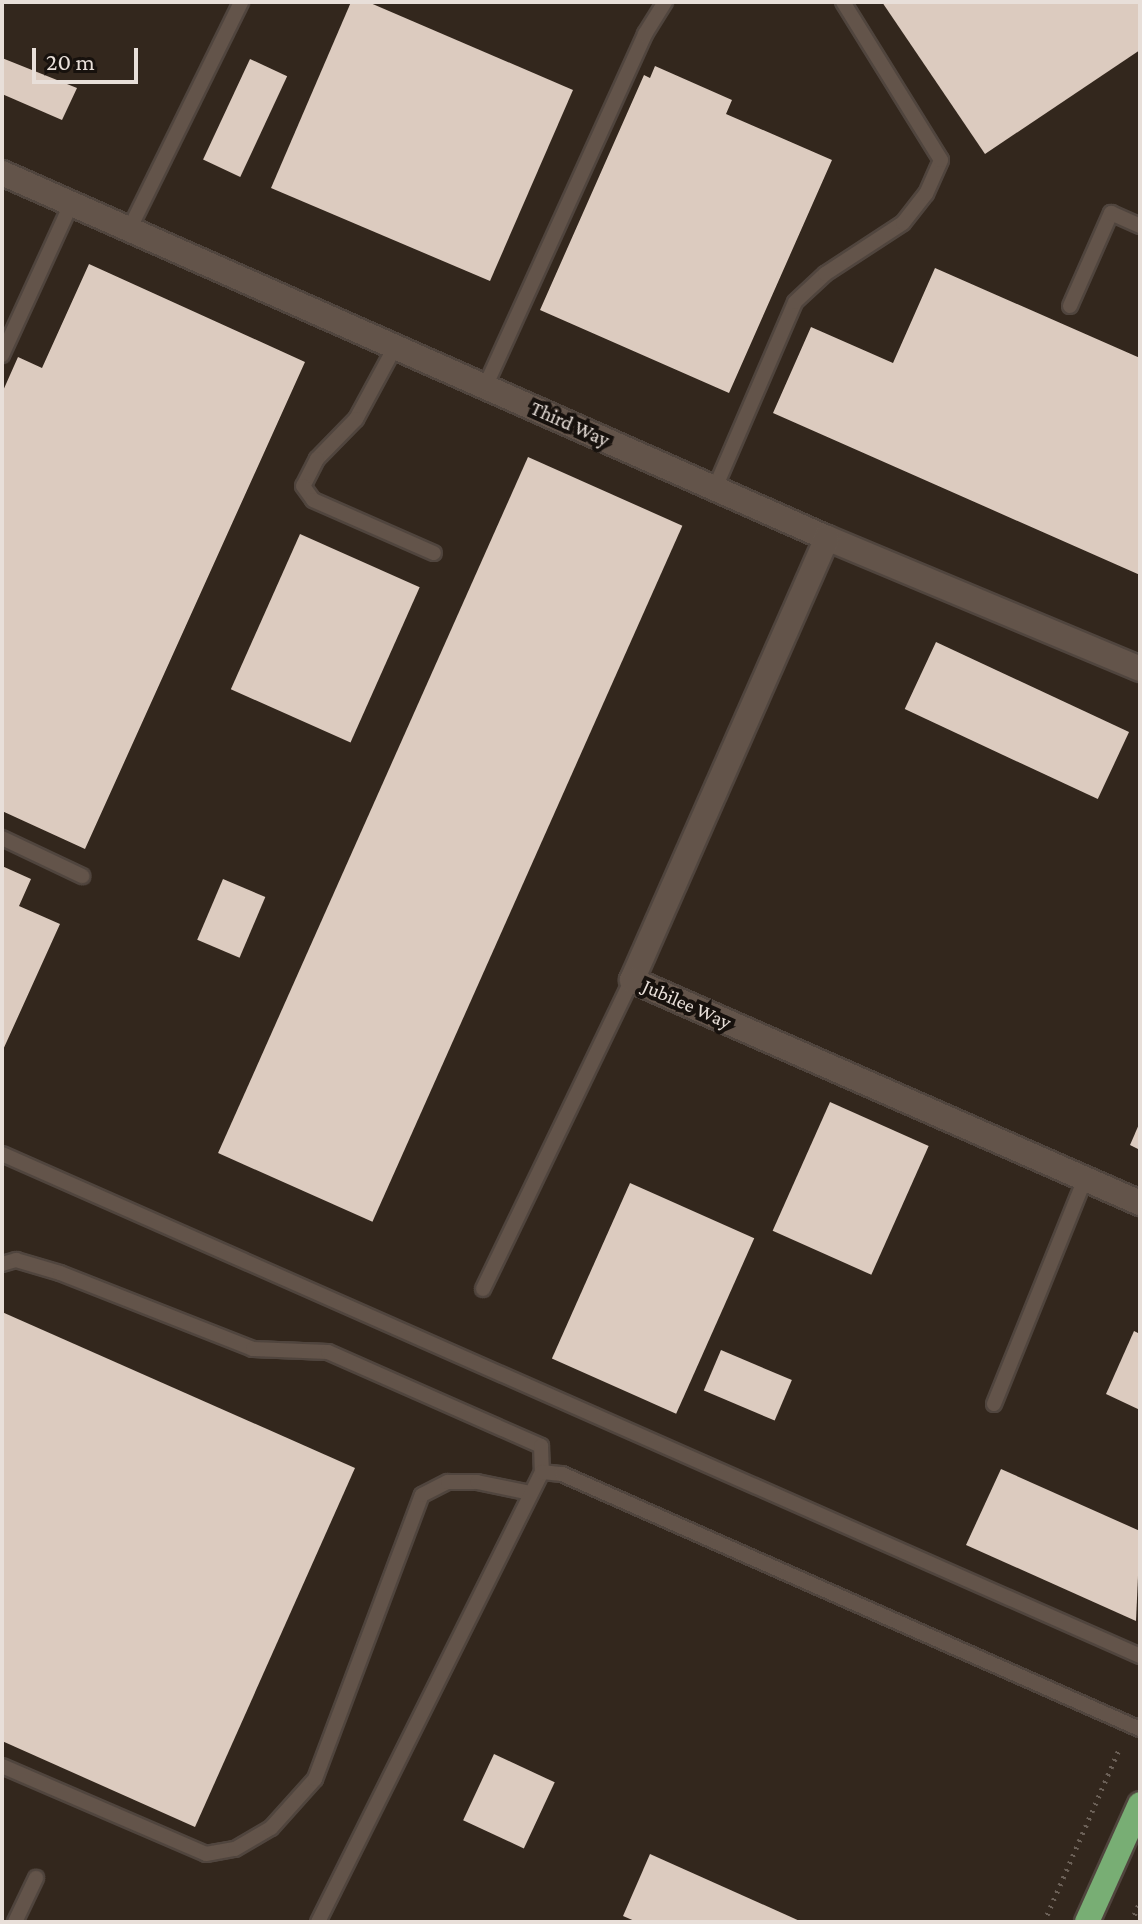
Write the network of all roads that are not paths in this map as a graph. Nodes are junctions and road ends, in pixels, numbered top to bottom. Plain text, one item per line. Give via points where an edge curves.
1 (241, 2) edge
2 (665, 2) edge
3 (843, 2) edge
4 (2, 173) edge
5 (71, 204) junction
6 (1140, 226) edge
7 (129, 230) junction
8 (1070, 306) dead end
9 (395, 347) junction
10 (2, 355) edge
11 (485, 387) junction
12 (715, 488) junction
13 (827, 538) junction
14 (434, 553) dead end
15 (1140, 669) edge
16 (2, 838) edge
17 (82, 876) dead end
18 (632, 980) junction
19 (2, 1154) edge
20 (1085, 1179) junction
21 (1140, 1203) edge
22 (2, 1264) edge
23 (483, 1289) dead end
24 (994, 1404) dead end
25 (542, 1472) junction
26 (530, 1493) junction
27 (1140, 1656) edge
28 (1135, 1726) edge
29 (2, 1766) edge
30 (1140, 1804) edge
31 (36, 1878) dead end
32 (15, 1922) edge
33 (318, 1922) edge
34 (1087, 1922) edge

1 - 7 lane
2 - 11 lane via 645,34
3 - 12 lane via 941,160 926,194 903,223 825,274 795,302
4 - 5 street, Third Way
5 - 7 street, Third Way
5 - 10 lane
6 - 8 lane via 1111,213
7 - 9 street, Third Way
9 - 11 street, Third Way
9 - 14 lane via 356,419 317,459 303,486 313,500
11 - 12 street, Third Way
12 - 13 street, Third Way
13 - 15 street, Third Way
13 - 18 street, Jubilee Way
16 - 17 lane
18 - 20 street, Jubilee Way
18 - 23 lane
19 - 27 lane
20 - 21 street, Jubilee Way
20 - 24 lane
22 - 25 lane via 16,1260 60,1273 253,1349 328,1352 541,1446
25 - 26 lane
25 - 28 lane via 562,1474
26 - 29 lane via 448,1482 422,1495 315,1779 271,1828 235,1849 206,1854
26 - 33 lane
30 - 34 highway
31 - 32 lane

